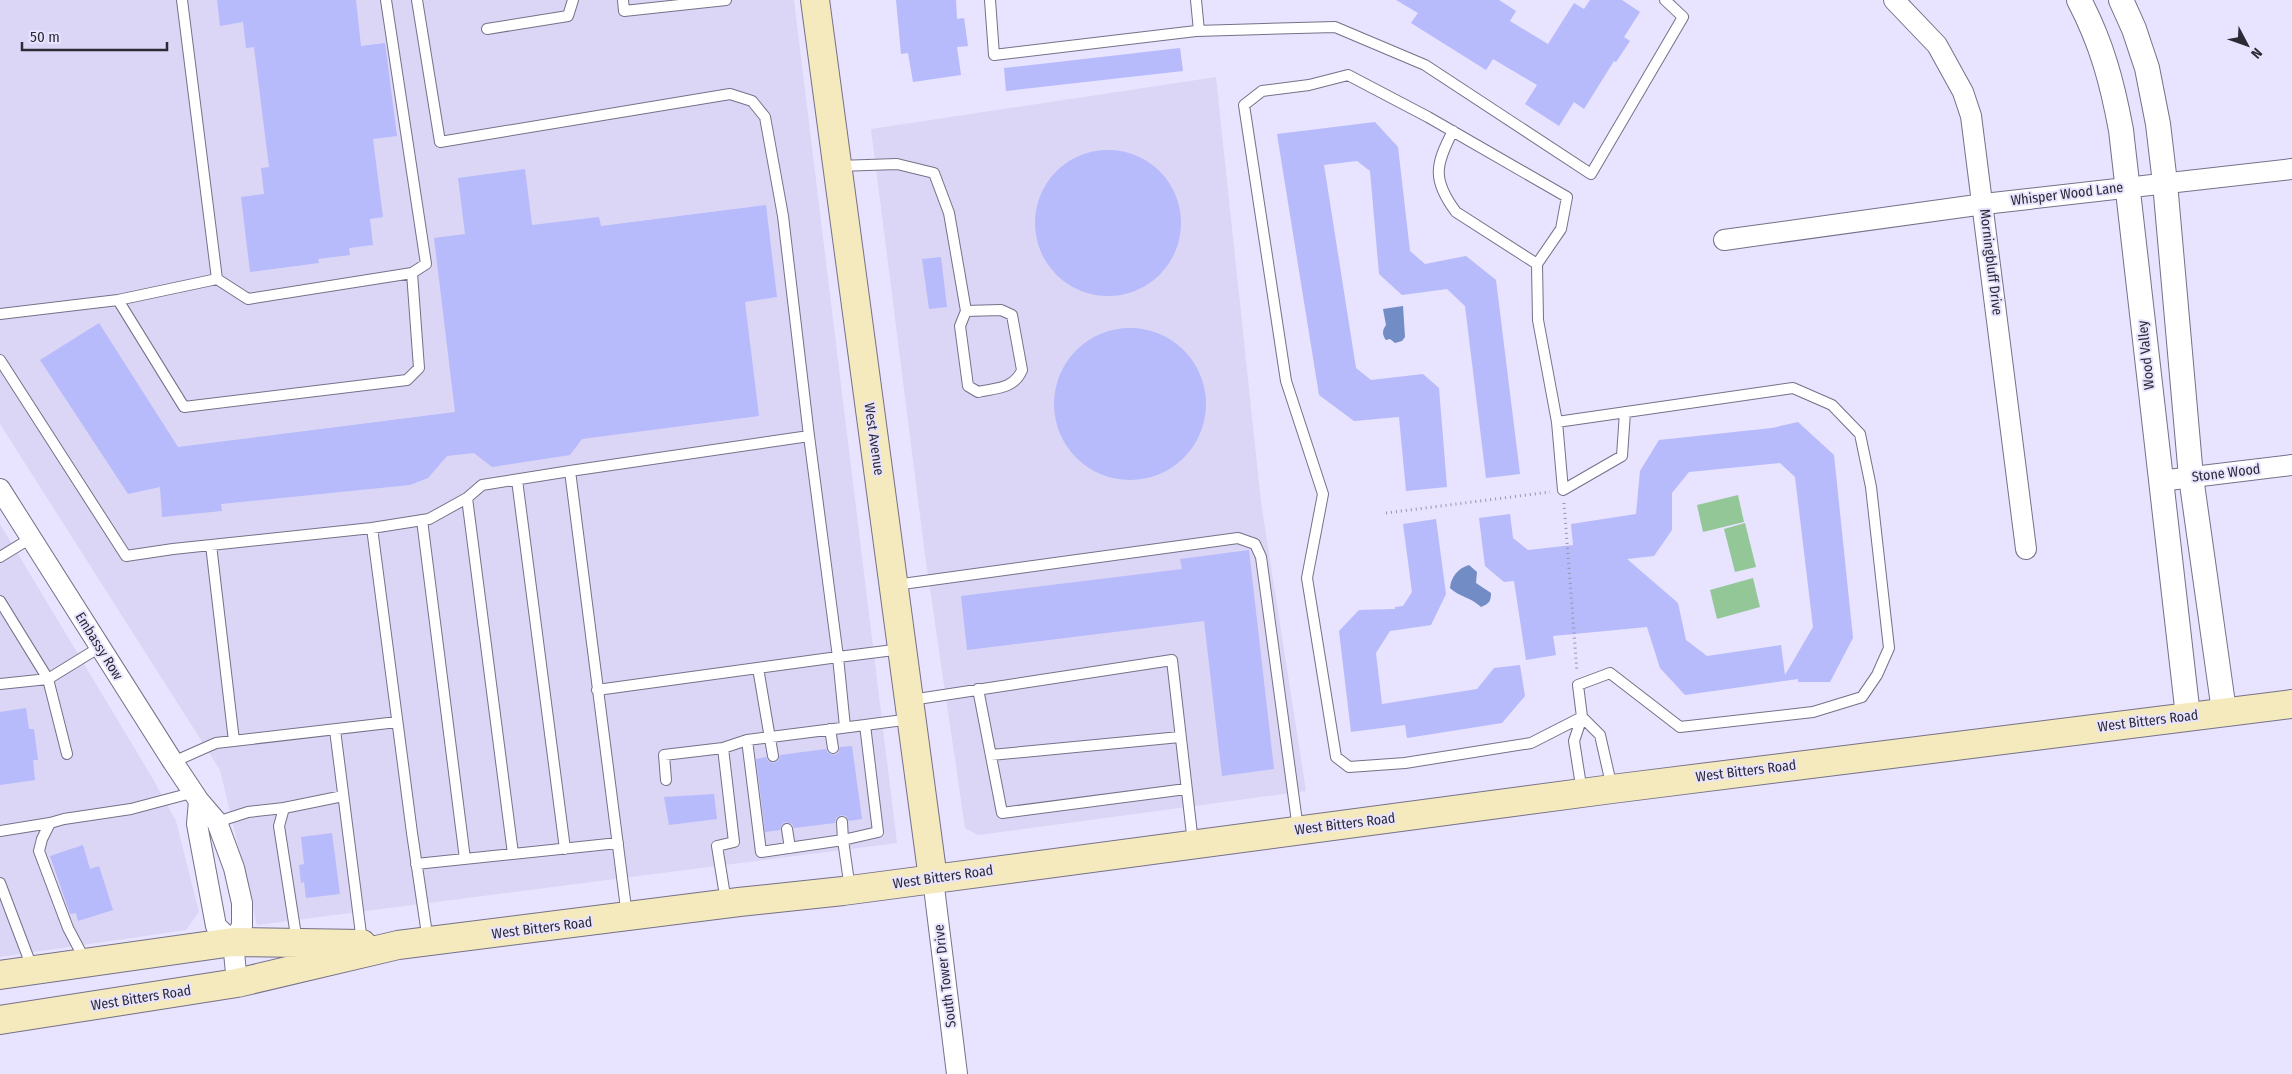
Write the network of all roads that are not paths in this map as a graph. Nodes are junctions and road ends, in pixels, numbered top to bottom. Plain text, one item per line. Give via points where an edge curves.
1 (182, 0) edge
2 (386, 0) edge
3 (417, 0) edge
4 (573, 0) edge
5 (622, 0) edge
6 (726, 0) edge
7 (815, 0) edge
8 (990, 0) edge
9 (1196, 0) edge
10 (1665, 0) edge
11 (1894, 0) edge
12 (2079, 0) edge
13 (2121, 0) edge
14 (487, 29) dead end
15 (1199, 31) junction
16 (1453, 131) junction
17 (837, 166) junction
18 (2292, 169) edge
19 (2165, 183) junction
20 (2128, 187) junction
21 (1984, 204) junction
22 (1724, 240) dead end
23 (1537, 264) junction
24 (412, 273) junction
25 (218, 279) junction
26 (118, 300) junction
27 (966, 311) junction
28 (0, 314) edge
29 (0, 360) edge
30 (1625, 412) junction
31 (1557, 422) junction
32 (809, 436) junction
33 (2292, 464) edge
34 (570, 471) junction
35 (2191, 477) junction
36 (518, 480) junction
37 (2160, 481) junction
38 (0, 489) edge
39 (467, 498) junction
40 (422, 520) junction
41 (372, 528) junction
42 (31, 538) junction
43 (211, 545) junction
44 (2026, 549) dead end
45 (0, 557) edge
46 (894, 586) junction
47 (0, 601) edge
48 (100, 647) junction
49 (903, 649) junction
50 (838, 657) junction
51 (758, 668) junction
52 (48, 679) junction
53 (0, 684) edge
54 (978, 688) junction
55 (597, 690) junction
56 (2292, 704) edge
57 (911, 709) junction
58 (2224, 711) junction
59 (2188, 716) junction
60 (1582, 718) junction
61 (397, 722) junction
62 (865, 725) junction
63 (845, 727) junction
64 (830, 729) junction
65 (335, 730) junction
66 (769, 736) junction
67 (1180, 737) junction
68 (747, 740) junction
69 (234, 741) junction
70 (723, 748) junction
71 (833, 748) dead end
72 (67, 754) dead end
73 (991, 755) junction
74 (773, 756) dead end
75 (173, 762) junction
76 (666, 780) dead end
77 (1612, 788) junction
78 (1186, 789) junction
79 (1582, 793) junction
80 (343, 796) junction
81 (197, 797) junction
82 (284, 808) junction
83 (217, 822) junction
84 (842, 822) dead end
85 (50, 823) junction
86 (787, 829) dead end
87 (1298, 830) junction
88 (0, 831) edge
89 (843, 840) junction
90 (618, 843) junction
91 (1193, 844) junction
92 (790, 848) junction
93 (565, 849) junction
94 (513, 854) junction
95 (465, 859) junction
96 (416, 864) junction
97 (933, 878) junction
98 (0, 883) edge
99 (850, 890) junction
100 (726, 905) junction
101 (628, 917) junction
102 (233, 942) junction
103 (297, 942) junction
104 (428, 942) junction
105 (363, 949) junction
106 (86, 962) junction
107 (33, 970) junction
108 (0, 975) edge
109 (237, 983) junction
110 (0, 1020) edge
111 (957, 1074) edge

1 - 25 lane
2 - 24 lane via 426,264
3 - 32 lane via 440,142 730,94 752,101 765,117 783,216
4 - 14 lane via 568,16
5 - 6 lane via 624,11
7 - 17 main road, West Avenue
8 - 15 lane via 994,55
9 - 15 lane
10 - 15 lane via 1683,17 1591,174 1425,65 1335,27
11 - 21 street, Morningbluff Drive via 1937,45 1963,92 1971,116
12 - 20 street, Wood Valley via 2111,78
13 - 19 street via 2147,68
16 - 23 lane via 1440,156 1437,170 1448,201 1456,212
16 - 23 lane via 1567,197 1561,229
16 - 60 lane via 1348,76 1262,91 1244,105 1286,382 1323,494 1307,578 1336,757 1348,767 1405,763 1531,743
17 - 27 lane via 897,164 934,173 949,213
17 - 46 main road, West Avenue
18 - 19 street, Whisper Wood Lane
19 - 20 street, Whisper Wood Lane
19 - 35 street
20 - 21 street, Whisper Wood Lane
20 - 37 street, Wood Valley
21 - 22 street, Whisper Wood Lane
21 - 44 street, Morningbluff Drive
23 - 31 lane via 1538,320
24 - 25 lane via 248,299
24 - 26 lane via 419,368 407,380 184,407
25 - 26 lane
26 - 28 lane
27 - 27 lane via 960,326 968,386 978,392 1012,385 1022,370 1012,315 1001,310
29 - 43 lane via 126,556
30 - 31 lane
30 - 31 lane via 1622,456 1563,490
30 - 60 lane via 1794,388 1832,405 1860,434 1871,488 1890,648 1862,697 1813,712 1680,727 1610,672 1578,685
32 - 34 lane
32 - 50 lane
33 - 35 street, Stone Wood
34 - 36 lane
34 - 55 lane
35 - 37 street, Stone Wood
35 - 58 street
36 - 39 lane via 482,485
36 - 93 lane
37 - 59 street, Wood Valley
38 - 42 street, Embassy Row
39 - 40 lane
39 - 94 lane
40 - 41 lane
40 - 95 lane
41 - 43 lane
41 - 61 lane
42 - 45 lane
42 - 48 street, Embassy Row
43 - 69 lane
46 - 49 main road, West Avenue
46 - 87 lane via 1238,538 1255,544 1261,557
47 - 52 lane
48 - 52 lane
48 - 75 street, Embassy Row
49 - 50 lane
49 - 57 main road, West Avenue
50 - 51 lane
50 - 63 lane
51 - 55 lane
51 - 66 lane
52 - 53 lane
52 - 72 lane
54 - 57 lane
54 - 67 lane via 1172,660
54 - 73 lane
55 - 90 lane
56 - 58 main road, West Bitters Road
57 - 62 lane
57 - 97 main road, West Avenue
58 - 59 main road, West Bitters Road
59 - 77 main road, West Bitters Road
60 - 77 lane via 1600,736
60 - 79 lane via 1574,741
61 - 65 lane
61 - 96 lane
62 - 63 lane
62 - 89 lane via 878,832
63 - 64 lane
64 - 66 lane
64 - 71 lane
65 - 69 lane
65 - 80 lane
66 - 68 lane
66 - 74 lane
67 - 73 lane
67 - 78 lane
68 - 70 lane
68 - 92 lane via 761,852
69 - 75 lane via 216,742
70 - 76 lane via 664,755
70 - 100 lane via 734,842 717,846
73 - 78 lane via 1002,813
75 - 81 street, Embassy Row
77 - 79 main road, West Bitters Road
78 - 91 lane
79 - 87 main road, West Bitters Road
80 - 82 lane
80 - 105 lane
81 - 83 street, Embassy Row
81 - 85 lane
81 - 102 street via 196,824 216,926
82 - 83 lane via 248,812
82 - 103 lane via 279,826
83 - 102 street, Embassy Row via 234,868 242,903 242,926
84 - 89 lane
85 - 88 lane
85 - 106 lane via 39,851 68,928
86 - 92 lane
87 - 91 main road, West Bitters Road
89 - 92 lane
89 - 99 lane
90 - 93 lane
90 - 101 lane
91 - 97 main road, West Bitters Road
93 - 94 lane
94 - 95 lane
95 - 96 lane
96 - 104 lane
97 - 99 main road, West Bitters Road
97 - 111 street, South Tower Drive
98 - 107 lane
99 - 100 main road, West Bitters Road
100 - 101 main road, West Bitters Road
101 - 104 main road, West Bitters Road
102 - 103 main road, West Bitters Road
102 - 106 main road, West Bitters Road
102 - 109 street, Embassy Row
103 - 105 main road, West Bitters Road
104 - 105 main road, West Bitters Road
105 - 109 main road, West Bitters Road
106 - 107 main road, West Bitters Road
107 - 108 main road, West Bitters Road
109 - 110 main road, West Bitters Road

